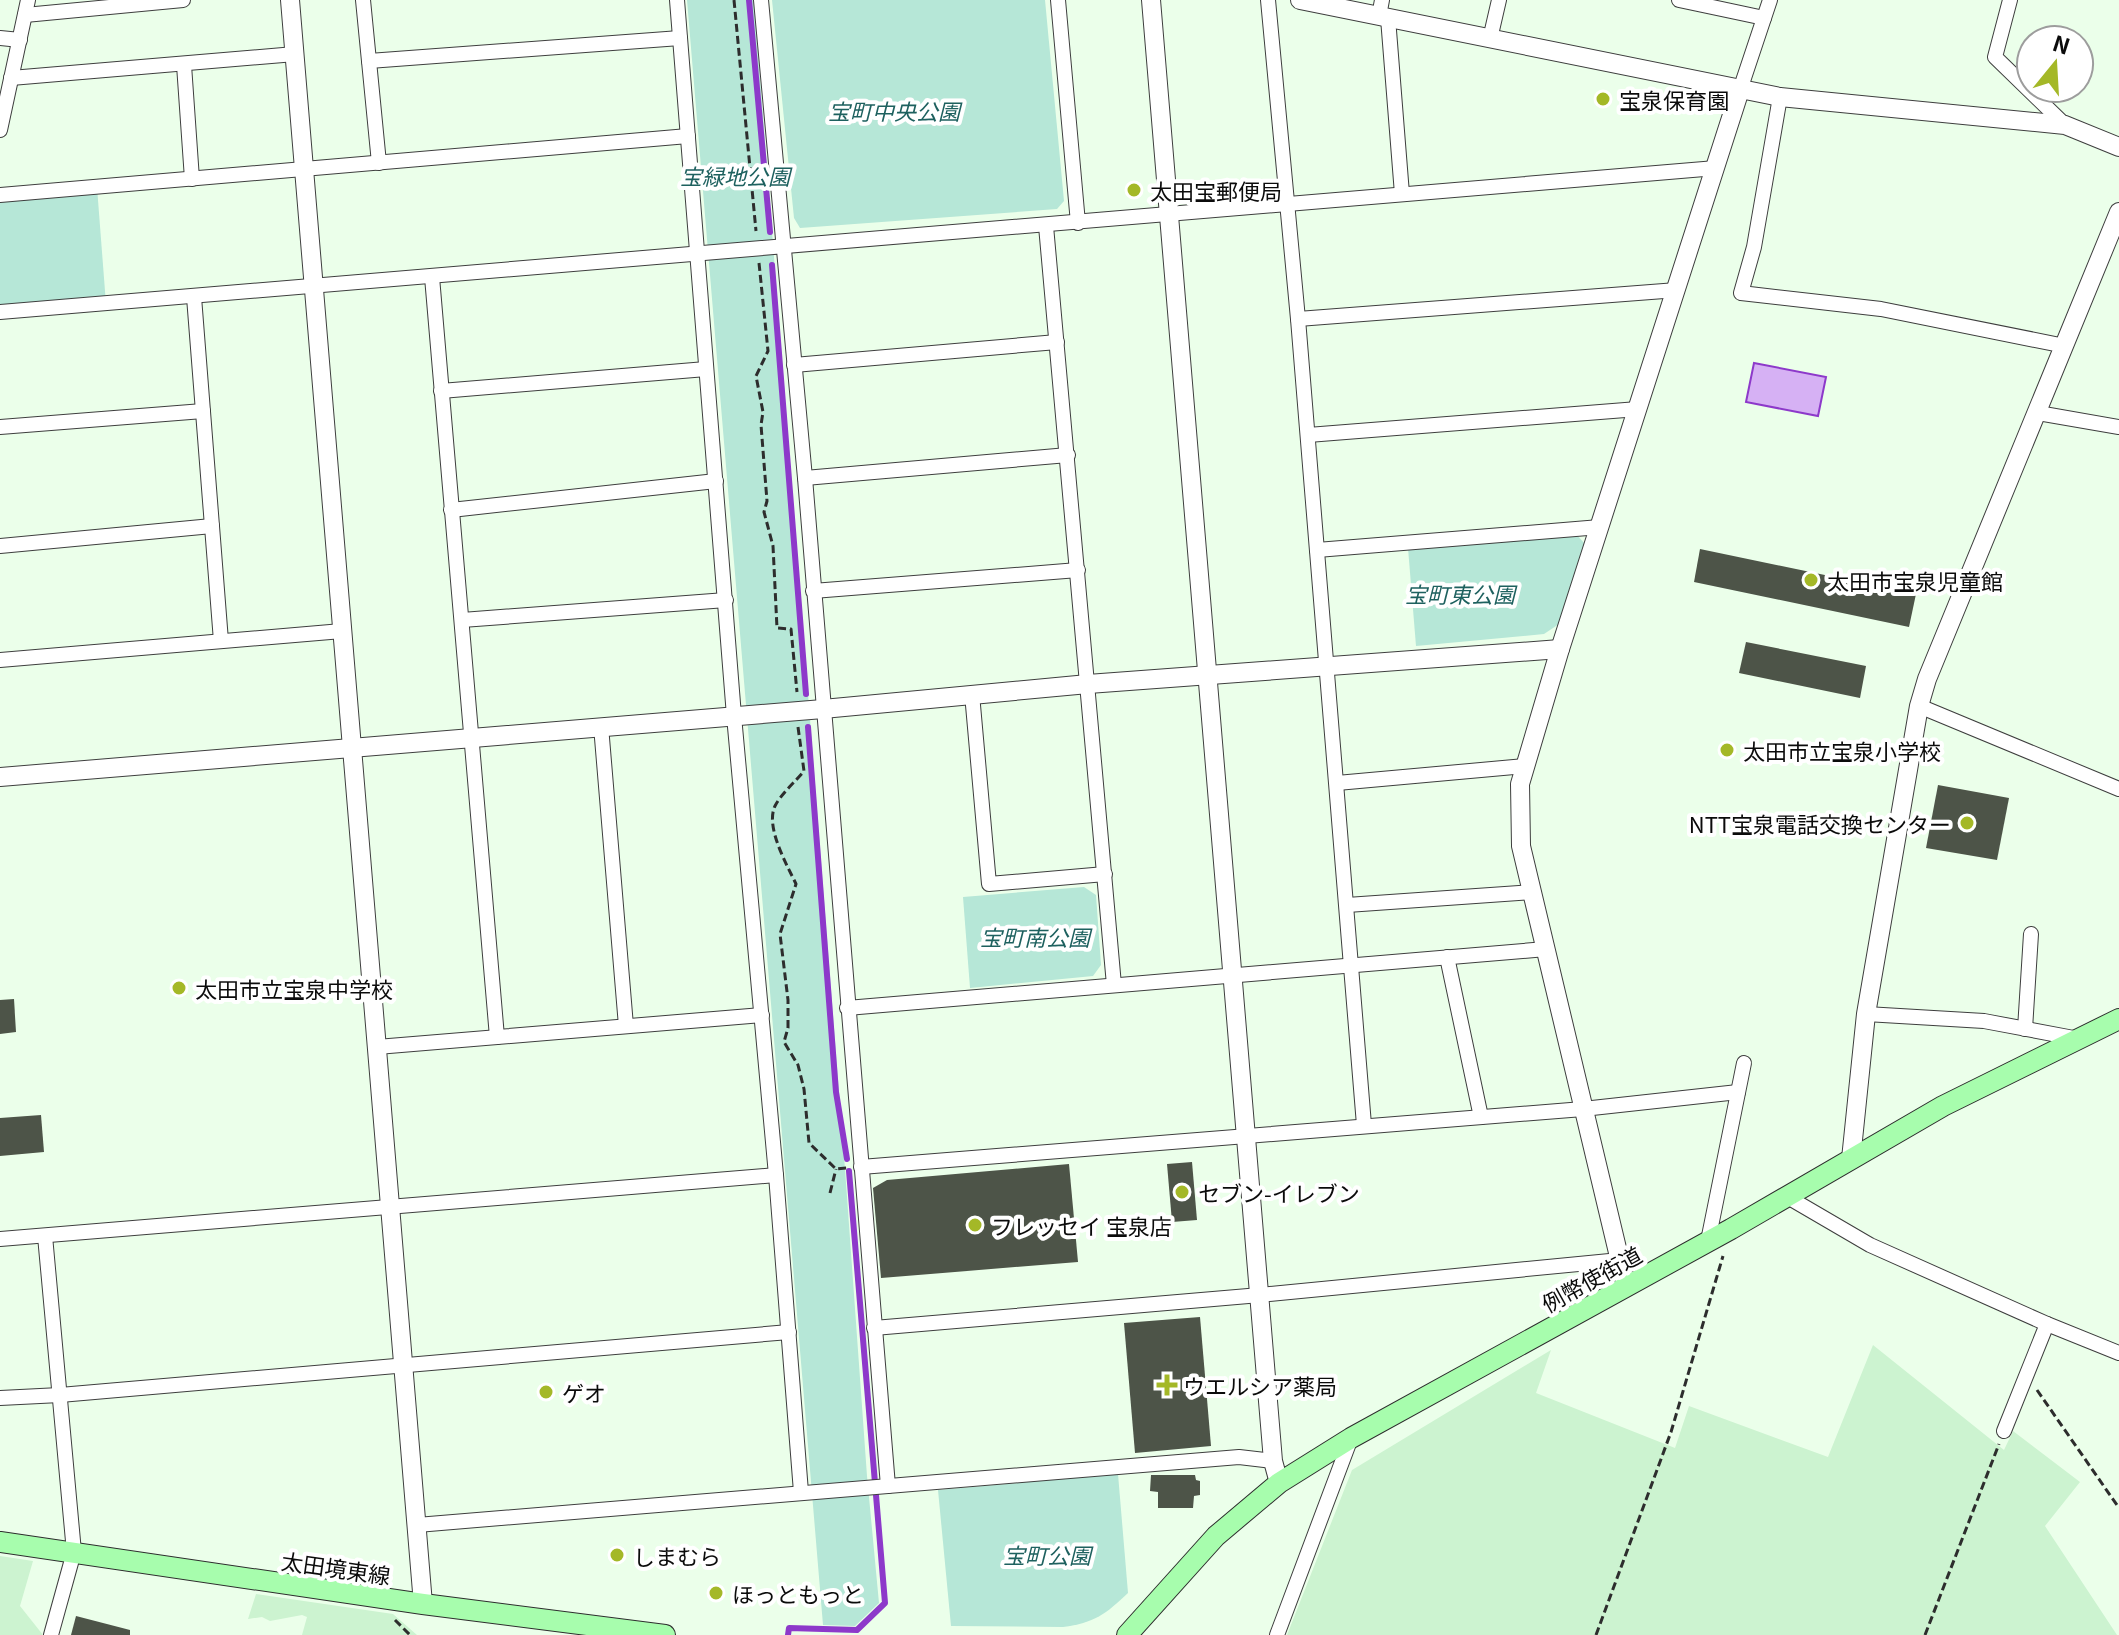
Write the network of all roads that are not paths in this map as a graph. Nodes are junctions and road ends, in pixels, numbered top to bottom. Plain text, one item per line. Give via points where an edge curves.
1 (183, 0) edge
2 (290, 0) edge
3 (363, 0) edge
4 (677, 0) edge
5 (761, 0) edge
6 (1058, 0) edge
7 (1151, 0) edge
8 (1268, 0) edge
9 (1300, 0) edge
10 (1499, 0) edge
11 (1679, 0) edge
12 (1770, 0) edge
13 (2010, 0) edge
14 (149, 2) edge
15 (27, 7) edge
16 (1383, 11) edge
17 (1764, 18) junction
18 (0, 38) edge
19 (680, 38) junction
20 (1490, 39) junction
21 (20, 40) junction
22 (295, 54) junction
23 (369, 61) junction
24 (184, 65) junction
25 (11, 78) junction
26 (1740, 90) junction
27 (1780, 97) junction
28 (2065, 125) junction
29 (0, 130) edge
30 (688, 136) junction
31 (2119, 147) edge
32 (379, 163) junction
33 (1716, 168) junction
34 (304, 170) junction
35 (192, 179) junction
36 (1402, 194) junction
37 (0, 195) edge
38 (1288, 203) junction
39 (2119, 212) edge
40 (1167, 214) junction
41 (1078, 223) junction
42 (1046, 226) junction
43 (784, 248) junction
44 (696, 253) junction
45 (432, 277) junction
46 (314, 286) junction
47 (1677, 290) junction
48 (194, 297) junction
49 (0, 312) edge
50 (1298, 319) junction
51 (1057, 342) junction
52 (2065, 346) junction
53 (794, 365) junction
54 (706, 369) junction
55 (441, 391) junction
56 (1638, 409) junction
57 (203, 411) junction
58 (2038, 413) junction
59 (0, 427) edge
60 (2119, 427) edge
61 (1308, 435) junction
62 (1068, 455) junction
63 (805, 478) junction
64 (716, 481) junction
65 (451, 510) junction
66 (212, 526) junction
67 (1600, 527) junction
68 (0, 546) edge
69 (1317, 550) junction
70 (1078, 570) junction
71 (813, 591) junction
72 (726, 600) junction
73 (462, 620) junction
74 (342, 631) junction
75 (221, 641) junction
76 (1560, 649) junction
77 (0, 660) edge
78 (1327, 665) junction
79 (1209, 674) junction
80 (1088, 684) junction
81 (972, 694) junction
82 (1919, 706) junction
83 (823, 709) junction
84 (734, 716) junction
85 (601, 726) junction
86 (471, 738) junction
87 (352, 748) junction
88 (1525, 766) junction
89 (0, 777) edge
90 (1337, 783) junction
91 (2119, 789) edge
92 (1105, 874) junction
93 (1532, 892) junction
94 (1347, 905) junction
95 (2031, 934) dead end
96 (1546, 949) junction
97 (1447, 957) junction
98 (1352, 965) junction
99 (1234, 975) junction
100 (1114, 985) junction
101 (847, 1008) junction
102 (1866, 1014) junction
103 (762, 1015) junction
104 (2119, 1019) edge
105 (626, 1026) junction
106 (2025, 1029) junction
107 (497, 1037) junction
108 (2079, 1039) junction
109 (377, 1047) junction
110 (1744, 1063) dead end
111 (1738, 1092) junction
112 (1583, 1109) junction
113 (1481, 1117) junction
114 (1364, 1125) junction
115 (1246, 1136) junction
116 (1851, 1159) junction
117 (861, 1167) junction
118 (776, 1175) junction
119 (1786, 1196) junction
120 (390, 1206) junction
121 (45, 1236) junction
122 (0, 1239) edge
123 (1708, 1241) junction
124 (1620, 1260) junction
125 (1626, 1286) junction
126 (1260, 1295) junction
127 (2047, 1324) junction
128 (874, 1328) junction
129 (789, 1332) junction
130 (2118, 1348) edge
131 (403, 1366) junction
132 (60, 1395) junction
133 (0, 1398) edge
134 (2004, 1431) road end
135 (1351, 1438) junction
136 (1273, 1461) junction
137 (1279, 1483) junction
138 (888, 1486) junction
139 (801, 1492) junction
140 (417, 1525) junction
141 (0, 1542) edge
142 (74, 1552) junction
143 (423, 1604) junction
144 (51, 1635) edge
145 (665, 1635) edge
146 (1127, 1635) edge
147 (1277, 1635) edge

1 - 14 street
2 - 22 street
3 - 23 street
4 - 19 street
5 - 43 street
6 - 41 street
7 - 40 street
8 - 38 street
9 - 16 street
10 - 20 street
11 - 17 street
12 - 17 street
13 - 28 street via 1995,57
14 - 15 street
15 - 21 street
16 - 20 street
16 - 36 street
17 - 26 street
18 - 21 street
19 - 23 street
19 - 30 street
20 - 26 street
21 - 25 street
22 - 24 street
22 - 34 street
23 - 32 street
24 - 25 street
24 - 35 street
25 - 29 street
26 - 27 street
26 - 33 street
27 - 28 street
27 - 52 street via 1741,293 1881,309
28 - 31 street
30 - 32 street
30 - 44 street
32 - 34 street
33 - 36 street
33 - 47 street
34 - 35 street
34 - 46 street
35 - 37 street
36 - 38 street
38 - 40 street
38 - 50 street
39 - 52 street
40 - 41 street
40 - 79 street
41 - 42 street
42 - 43 street
42 - 51 street
43 - 44 street
43 - 53 street
44 - 45 street
44 - 54 street
45 - 46 street
45 - 55 street
46 - 48 street
46 - 74 street
47 - 50 street
47 - 56 street
48 - 49 street
48 - 57 street
50 - 61 street
51 - 53 street
51 - 62 street
52 - 58 street
53 - 63 street
54 - 55 street
54 - 64 street
55 - 65 street
56 - 61 street
56 - 67 street
57 - 59 street
57 - 66 street
58 - 60 street
58 - 82 street
61 - 69 street
62 - 63 street
62 - 70 street
63 - 71 street
64 - 65 street
64 - 72 street
65 - 73 street
66 - 68 street
66 - 75 street
67 - 69 street
67 - 76 street
69 - 78 street
70 - 71 street
70 - 80 street
71 - 83 street
72 - 73 street
72 - 84 street
73 - 86 street
74 - 75 street
74 - 87 street
75 - 77 street
76 - 78 street
76 - 88 street
78 - 79 street
78 - 90 street
79 - 80 street
79 - 99 street
80 - 81 street
80 - 92 street
81 - 83 street
81 - 92 street via 989,884
82 - 91 street
82 - 102 street
83 - 84 street
83 - 101 street
84 - 85 street
84 - 103 street
85 - 86 street
85 - 105 street
86 - 87 street
86 - 107 street
87 - 89 street
87 - 109 street
88 - 90 street
88 - 93 street via 1519,815
90 - 94 street
92 - 100 street
93 - 94 street
93 - 96 street
94 - 98 street
95 - 106 street
96 - 97 street
96 - 112 street
97 - 98 street
97 - 113 street
98 - 99 street
98 - 114 street
99 - 100 street
99 - 115 street
100 - 101 street
101 - 117 street
102 - 106 street via 1984,1021
102 - 116 street
103 - 105 street
103 - 118 street
104 - 108 main road, 例幣使街道
105 - 107 street
106 - 108 street
107 - 109 street
108 - 116 main road, 例幣使街道 via 1943,1106
109 - 120 street
110 - 111 street
111 - 112 street
111 - 123 street
112 - 113 street
112 - 124 street
113 - 114 street
114 - 115 street
115 - 117 street
115 - 126 street
116 - 119 main road, 例幣使街道
117 - 128 street
118 - 120 street
118 - 129 street
119 - 123 main road, 例幣使街道
119 - 127 street via 1870,1245
120 - 121 street
120 - 131 street
121 - 122 street
121 - 132 street
123 - 125 main road, 例幣使街道
124 - 125 street
124 - 126 street
125 - 135 main road, 例幣使街道
126 - 128 street
126 - 136 street
127 - 130 street
127 - 134 street
128 - 138 street
129 - 131 street
129 - 139 street
131 - 132 street
131 - 140 street
132 - 133 street
132 - 142 street
135 - 137 main road, 例幣使街道
135 - 147 street
136 - 137 street
136 - 138 street via 1239,1457
137 - 146 main road, 例幣使街道 via 1216,1536
138 - 139 street
139 - 140 street
140 - 143 street
141 - 142 main road, 太田境東線
142 - 143 main road, 太田境東線
142 - 144 street
143 - 145 main road, 太田境東線

